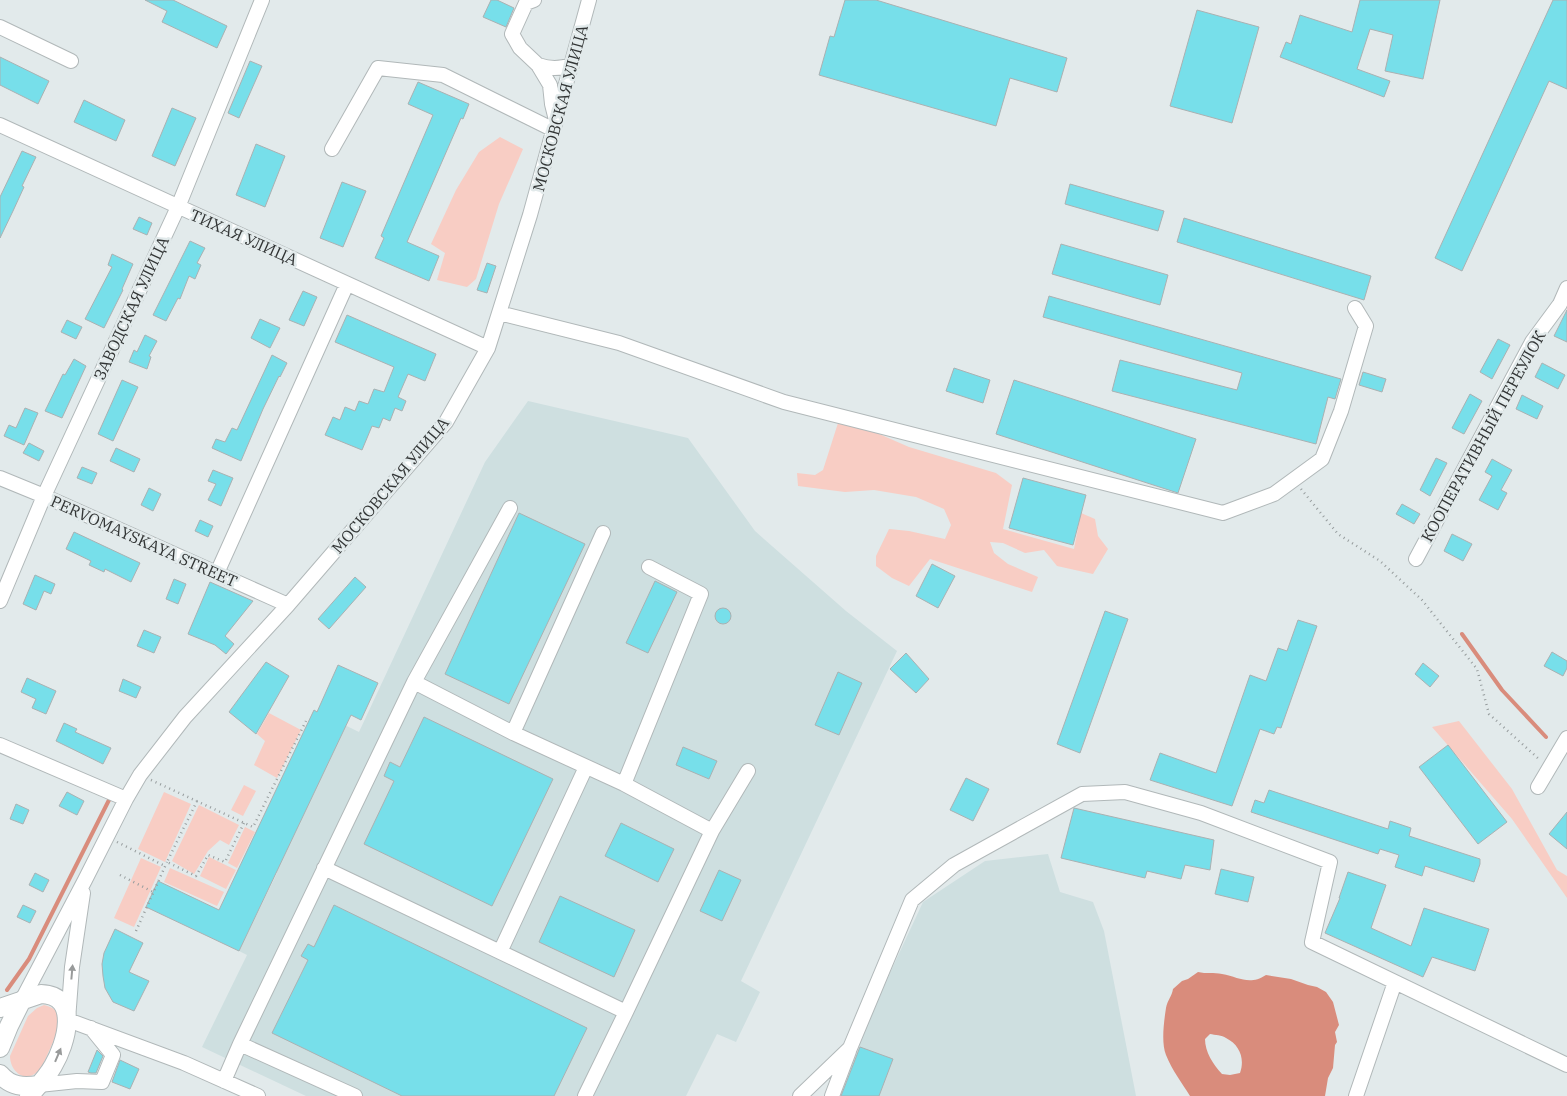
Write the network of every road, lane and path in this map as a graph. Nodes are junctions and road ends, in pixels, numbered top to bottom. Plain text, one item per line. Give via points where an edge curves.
1 (534, 0) edge
2 (589, 0) edge
3 (260, 7) edge
4 (0, 27) edge
5 (71, 61) dead end
6 (538, 65) junction
7 (572, 65) junction
8 (0, 125) edge
9 (555, 125) junction
10 (332, 148) dead end
11 (178, 206) junction
12 (347, 284) junction
13 (1567, 288) edge
14 (1355, 308) dead end
15 (499, 313) junction
16 (488, 348) junction
17 (0, 478) edge
18 (1293, 480) junction
19 (44, 496) junction
20 (510, 508) dead end
21 (604, 533) dead end
22 (1416, 559) dead end
23 (649, 567) dead end
24 (217, 573) junction
25 (0, 601) edge
26 (288, 605) junction
27 (414, 682) junction
28 (306, 722) dead end
29 (512, 733) junction
30 (1567, 738) edge
31 (0, 745) edge
32 (586, 767) junction
33 (1549, 768) junction
34 (748, 771) dead end
35 (140, 775) junction
36 (624, 784) junction
37 (1538, 787) dead end
38 (126, 799) junction
39 (196, 801) junction
40 (244, 823) junction
41 (712, 831) junction
42 (106, 837) junction
43 (166, 864) junction
44 (324, 868) junction
45 (120, 875) dead end
46 (85, 880) junction
47 (153, 892) junction
48 (136, 931) dead end
49 (500, 952) junction
50 (1395, 982) junction
51 (22, 1000) junction
52 (0, 1008) edge
53 (626, 1012) junction
54 (68, 1020) junction
55 (91, 1028) junction
56 (240, 1044) junction
57 (0, 1048) edge
58 (850, 1048) junction
59 (1567, 1065) edge
60 (0, 1074) edge
61 (224, 1081) junction
62 (34, 1091) edge
63 (258, 1096) edge
64 (355, 1096) edge
65 (584, 1096) edge
66 (800, 1096) edge
67 (832, 1096) edge
68 (1356, 1096) edge

1 - 6 street via 526,3 512,34 520,48
2 - 7 street, МОСКОВСКАЯ УЛИЦА
3 - 11 street, ЗАВОДСКАЯ УЛИЦА
4 - 5 street
6 - 7 street via 549,69
6 - 9 street via 550,85
7 - 9 street, МОСКОВСКАЯ УЛИЦА
8 - 11 street, ТИХАЯ УЛИЦА
9 - 10 street via 443,75 378,68
9 - 15 street, МОСКОВСКАЯ УЛИЦА
11 - 12 street, ТИХАЯ УЛИЦА
11 - 19 street, ЗАВОДСКАЯ УЛИЦА
12 - 16 street, ТИХАЯ УЛИЦА
12 - 24 street
13 - 22 street, КООПЕРАТИВНЫЙ ПЕРЕУЛОК via 1560,304 1532,342
14 - 18 street via 1366,326 1341,411 1322,459
15 - 16 street, МОСКОВСКАЯ УЛИЦА
15 - 18 street via 619,344 784,402 1223,513 1274,494
16 - 26 street, МОСКОВСКАЯ УЛИЦА via 446,422
17 - 19 street, PERVOMAYSKAYA STREET
18 - 33 path via 1338,534 1380,561 1422,600 1478,669 1489,714
19 - 24 street, PERVOMAYSKAYA STREET
19 - 25 street, ЗАВОДСКАЯ УЛИЦА
20 - 27 street
21 - 29 street
23 - 36 street via 701,594
24 - 26 street, PERVOMAYSKAYA STREET
26 - 35 street, МОСКОВСКАЯ УЛИЦА via 185,716
27 - 29 street
27 - 44 street
28 - 40 path via 253,827
29 - 32 street
30 - 33 street
31 - 38 street
32 - 36 street
32 - 49 street
33 - 37 street
34 - 41 street
35 - 38 street, МОСКОВСКАЯ УЛИЦА
35 - 39 path
36 - 41 street
38 - 42 street, МОСКОВСКАЯ УЛИЦА
39 - 40 path
39 - 43 path
40 - 43 path via 225,862 208,855 196,876
41 - 53 street
42 - 43 path
42 - 46 street, МОСКОВСКАЯ УЛИЦА
43 - 47 path
44 - 49 street
44 - 56 street
45 - 47 path
46 - 51 street, МОСКОВСКАЯ УЛИЦА
54 -> 46 street, МОСКОВСКАЯ УЛИЦА
47 - 48 path
49 - 53 street
50 - 58 street via 1312,942 1330,862 1201,813 1125,792 1082,794 954,865 912,900
50 - 59 street
50 - 68 street
51 - 52 main road
51 - 54 main road via 48,994 64,1006
51 - 57 main road, МОСКОВСКАЯ УЛИЦА
53 - 65 street
54 - 55 street
62 -> 54 main road, МОСКОВСКАЯ УЛИЦА via 54,1065
55 - 61 street
55 - 62 street via 113,1055 102,1082 77,1082
56 - 61 street
56 - 64 street
58 - 66 street
58 - 67 street
60 - 62 main road via 9,1083
61 - 63 street

